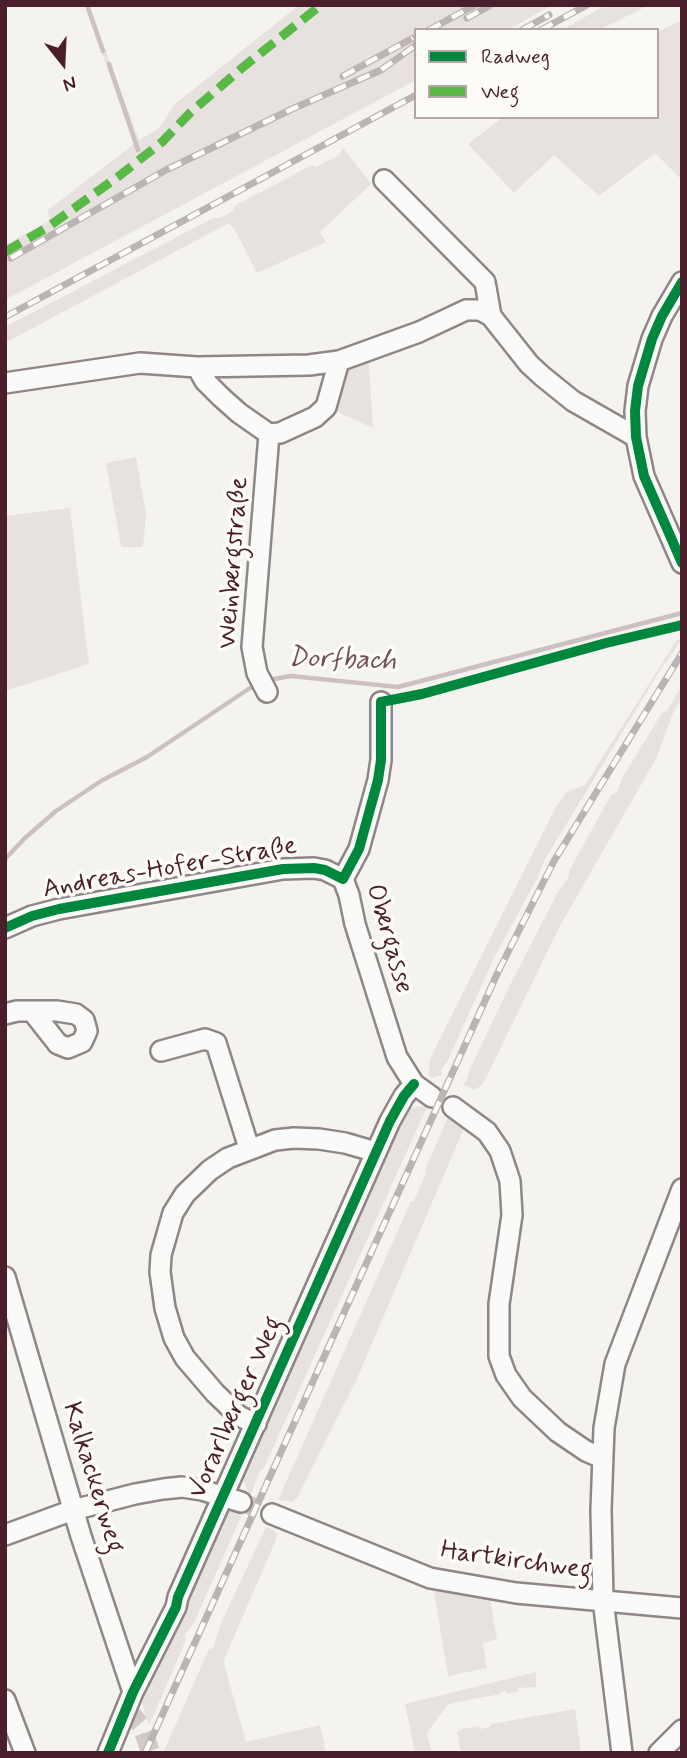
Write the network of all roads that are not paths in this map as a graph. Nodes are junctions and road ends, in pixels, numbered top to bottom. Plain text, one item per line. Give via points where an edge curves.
1 (384, 180) dead end
2 (682, 282) edge
3 (491, 316) junction
4 (339, 361) junction
5 (197, 367) junction
6 (5, 383) edge
7 (269, 434) junction
8 (636, 437) junction
9 (682, 562) edge
10 (264, 685) dead end
11 (381, 702) dead end
12 (343, 879) junction
13 (5, 928) edge
14 (32, 1012) dead end
15 (5, 1014) edge
16 (161, 1051) dead end
17 (414, 1084) junction
18 (432, 1097) dead end
19 (453, 1107) dead end
20 (249, 1148) junction
21 (376, 1152) junction
22 (682, 1189) edge
23 (5, 1277) edge
24 (256, 1424) junction
25 (602, 1458) junction
26 (232, 1499) junction
27 (73, 1510) junction
28 (272, 1514) tunnel mouth
29 (5, 1535) edge
30 (603, 1600) junction
31 (682, 1608) edge
32 (133, 1692) junction
33 (5, 1700) edge
34 (682, 1730) edge
35 (25, 1753) edge
36 (108, 1753) edge
37 (622, 1753) edge
38 (659, 1753) edge

1 - 3 street via 485,282
2 - 8 street via 645,360 635,411
3 - 4 street via 466,310
3 - 8 street via 542,376 573,401
4 - 5 street
4 - 7 street via 326,407 315,417
5 - 6 street via 140,363
5 - 7 street via 220,397
7 - 10 street, Weinbergstraße via 252,648
8 - 9 street via 644,476
11 - 12 street, Obergasse via 378,780 359,849
12 - 13 street, Andreas-Hofer-Straße via 326,870 283,869 59,909
12 - 17 street, Obergasse via 390,1039
14 - 15 street
16 - 20 street via 205,1039 216,1043
17 - 18 street, Obergasse
17 - 21 street, Vorarlberger Weg
19 - 25 street via 486,1132 500,1151 510,1181 512,1215 499,1304 499,1356 506,1375 522,1398 558,1432
20 - 21 street, Vorarlberger Weg via 293,1138 345,1143
20 - 24 street, Vorarlberger Weg via 210,1170 185,1194 167,1228 160,1272 168,1322 185,1359 239,1416
21 - 24 street, Vorarlberger Weg
22 - 25 street via 615,1364
23 - 27 street, Kalkackerweg
24 - 26 street, Vorarlberger Weg
25 - 30 street
26 - 27 street via 183,1487
26 - 32 street, Vorarlberger Weg
27 - 29 street
27 - 32 street, Kalkackerweg
28 - 30 street, Hartkirchweg via 430,1578 507,1592
30 - 31 street, Hartkirchweg
30 - 37 street
32 - 36 street, Vorarlberger Weg
33 - 35 street
34 - 38 street

